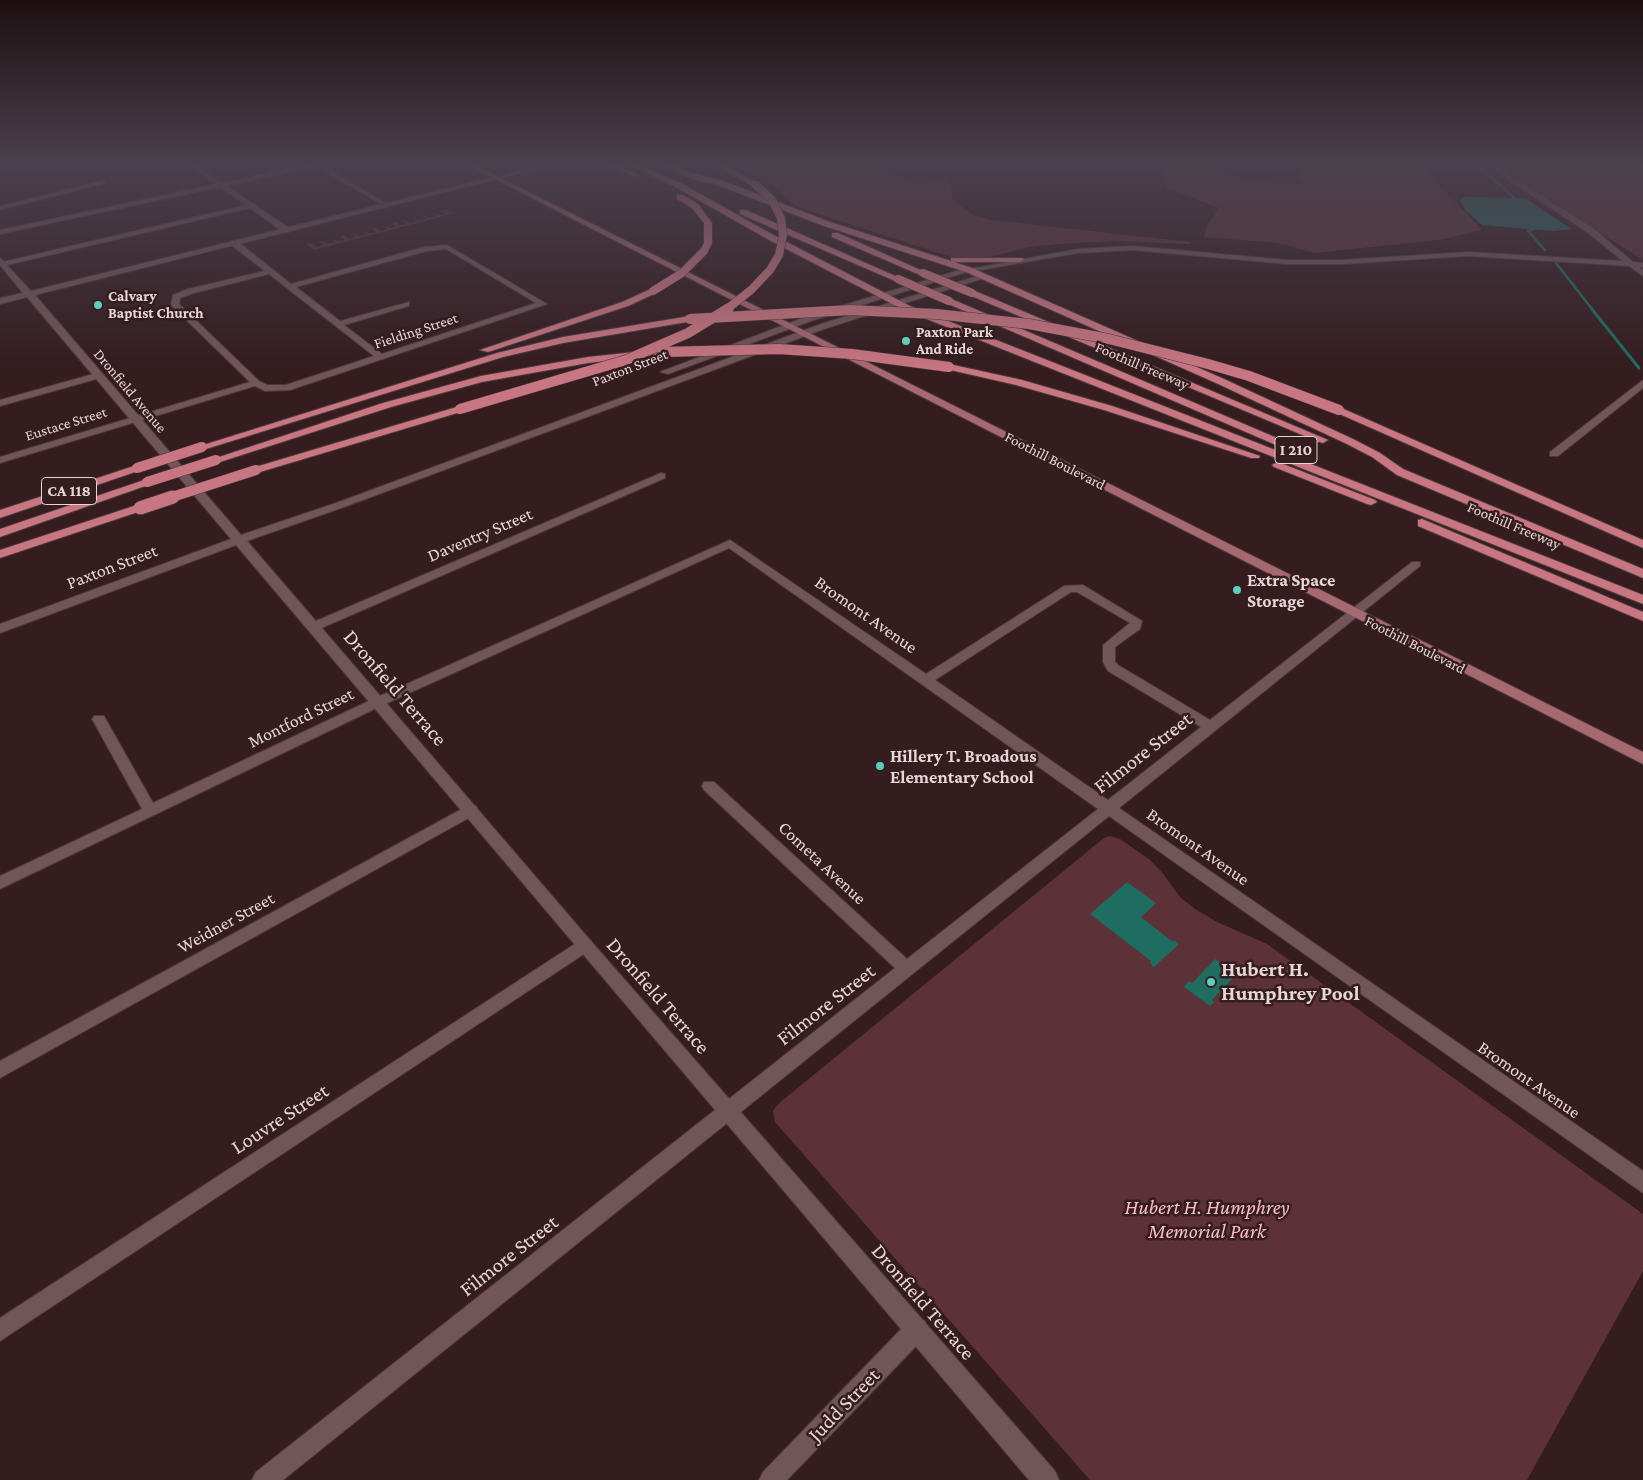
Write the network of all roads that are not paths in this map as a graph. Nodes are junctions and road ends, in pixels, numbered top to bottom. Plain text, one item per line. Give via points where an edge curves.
1 (134, 232) edge
2 (278, 232) edge
3 (603, 232) edge
4 (708, 232) edge
5 (764, 232) edge
6 (783, 232) edge
7 (789, 232) edge
8 (827, 232) edge
9 (852, 232) edge
10 (1593, 232) edge
11 (234, 243) junction
12 (1043, 257) junction
13 (937, 259) junction
14 (1020, 260) junction
15 (1, 262) edge
16 (1632, 264) junction
17 (1643, 265) edge
18 (969, 270) junction
19 (269, 272) junction
20 (1643, 274) edge
21 (981, 276) junction
22 (291, 286) junction
23 (28, 294) junction
24 (882, 296) junction
25 (0, 300) edge
26 (897, 303) junction
27 (406, 304) dead end
28 (338, 324) junction
29 (789, 326) junction
30 (806, 334) junction
31 (382, 358) junction
32 (97, 376) junction
33 (256, 383) junction
34 (1643, 383) edge
35 (0, 403) edge
36 (134, 419) junction
37 (202, 447) junction
38 (1554, 454) dead end
39 (0, 460) edge
40 (1401, 472) junction
41 (661, 476) dead end
42 (0, 514) edge
43 (0, 533) edge
44 (238, 540) junction
45 (730, 543) joint
46 (1643, 544) edge
47 (0, 554) edge
48 (1416, 564) dead end
49 (1643, 574) edge
50 (1643, 600) edge
51 (1354, 613) junction
52 (1643, 617) edge
53 (313, 626) junction
54 (0, 629) edge
55 (926, 680) junction
56 (378, 702) junction
57 (98, 719) dead end
58 (1211, 728) junction
59 (1643, 760) edge
60 (710, 786) dead end
61 (1109, 808) junction
62 (471, 810) junction
63 (151, 812) junction
64 (0, 883) edge
65 (584, 945) junction
66 (907, 969) junction
67 (0, 1070) edge
68 (727, 1112) junction
69 (1643, 1183) edge
70 (917, 1329) junction
71 (0, 1330) edge
72 (264, 1480) edge
73 (771, 1480) edge
74 (1046, 1480) edge

1 - 15 street
2 - 11 street
3 - 29 main road, Foothill Boulevard
4 - 37 highway, bridge via 704,250 682,273 625,304
5 - 24 highway
6 - 47 highway, bridge via 779,255 751,290 688,333 626,360 256,470
7 - 50 highway, Foothill Freeway / I 210, bridge
8 - 40 highway, Foothill Freeway / I 210, bridge
9 - 13 highway
10 - 16 street
11 - 19 street
11 - 23 street
12 - 14 street, Paxton Street
12 - 16 street, Paxton Street via 1133,248 1294,262 1468,254
12 - 21 street, Paxton Street
13 - 14 highway
13 - 18 highway
14 - 18 street, Paxton Street
15 - 23 street, Dronfield Avenue
16 - 17 street, Paxton Street
16 - 20 street
18 - 21 highway
18 - 24 street, Paxton Street
19 - 22 street
19 - 33 street via 191,291 176,297 175,305
21 - 26 street, Paxton Street
21 - 40 highway via 1220,381 1376,455
22 - 28 street
22 - 31 street, Fielding Street via 427,248 450,248 542,304
23 - 25 street
23 - 32 street, Dronfield Avenue
24 - 26 highway
24 - 29 street, Paxton Street
26 - 30 street, Paxton Street
26 - 50 highway
27 - 28 street
28 - 31 street
29 - 30 main road, Foothill Boulevard
29 - 44 street, Paxton Street via 397,474
30 - 44 street, Paxton Street via 492,446 340,506
30 - 51 main road, Foothill Boulevard
31 - 33 street, Fielding Street via 276,389
32 - 35 street
32 - 36 street, Dronfield Avenue
33 - 36 street, Eustace Street
34 - 38 street
36 - 39 street, Eustace Street
36 - 44 street, Dronfield Avenue
37 - 42 highway, CA 118, bridge
37 - 46 highway, bridge via 500,355 582,337 690,319 800,311 936,314 1029,324 1109,339 1249,376 1340,410
40 - 49 highway, Foothill Freeway / I 210
41 - 53 street, Daventry Street
43 - 52 highway, bridge via 386,405 481,379 579,361 663,352 779,349 860,355 949,367 1018,382 1108,408 1241,451 1397,512
44 - 53 street, Dronfield Terrace
44 - 54 street, Paxton Street
45 - 55 street, Bromont Avenue
45 - 56 street, Montford Street
48 - 51 street, Filmore Street
51 - 58 street, Filmore Street
51 - 59 main road, Foothill Boulevard
53 - 56 street, Dronfield Terrace
55 - 58 street via 1068,590 1079,588 1136,621 1136,626 1109,645 1109,662 1113,668
55 - 61 street, Bromont Avenue
56 - 62 street, Dronfield Terrace
56 - 63 street, Montford Street
57 - 63 street
58 - 61 street, Filmore Street
60 - 66 street, Cometa Avenue
61 - 66 street, Filmore Street
61 - 69 street, Bromont Avenue
62 - 65 street, Dronfield Terrace
62 - 67 street, Weidner Street
63 - 64 street, Montford Street
65 - 68 street, Dronfield Terrace
65 - 71 street, Louvre Street
66 - 68 street, Filmore Street
68 - 70 street, Dronfield Terrace
68 - 72 street, Filmore Street
70 - 73 street, Judd Street
70 - 74 street, Dronfield Terrace

